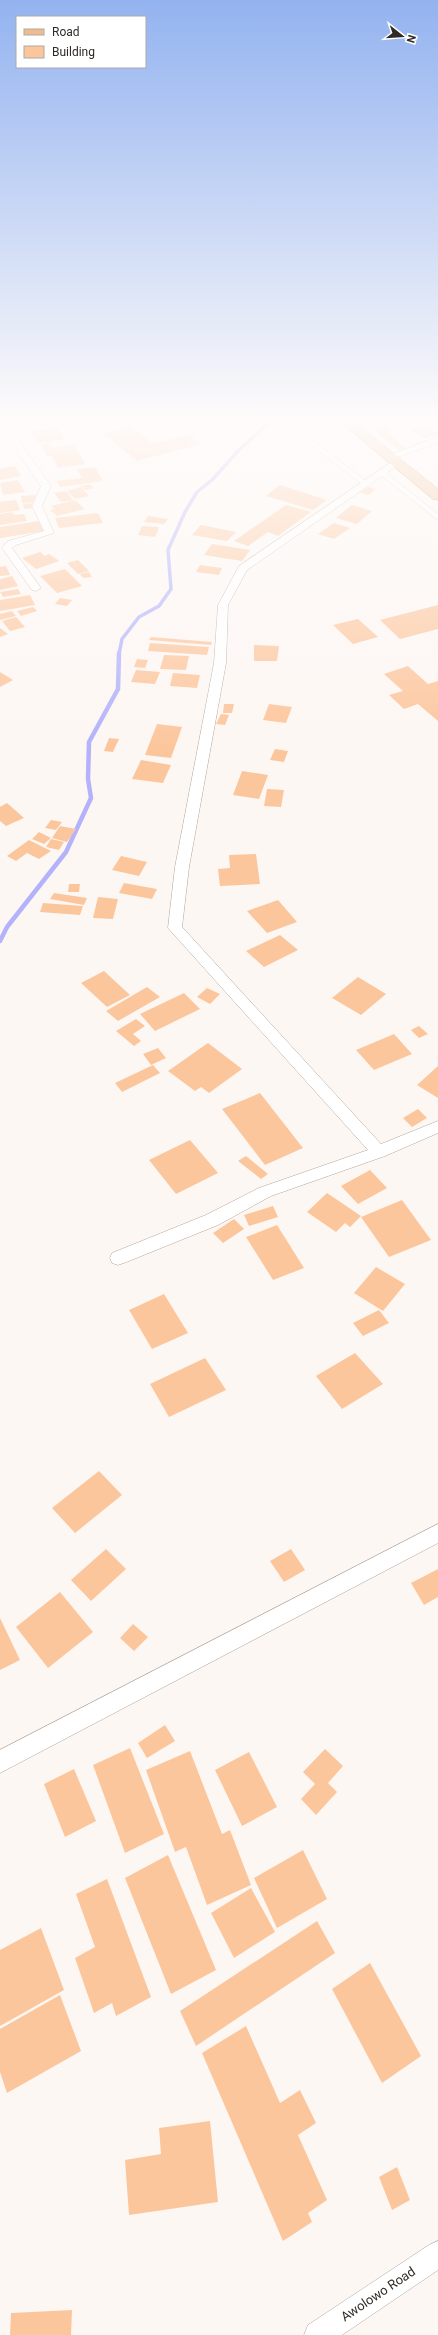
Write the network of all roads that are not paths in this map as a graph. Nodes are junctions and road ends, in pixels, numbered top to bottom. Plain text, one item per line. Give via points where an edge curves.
1 (48, 529) edge
2 (300, 529) edge
3 (36, 588) dead end
4 (438, 1127) edge
5 (379, 1152) junction
6 (118, 1258) dead end
7 (438, 1533) edge
8 (0, 1762) edge
9 (438, 2254) edge
10 (318, 2335) edge

1 - 3 street via 49,533 12,543 7,548
2 - 5 street via 243,568 223,604 220,663 182,867 174,928
4 - 5 street
5 - 6 street via 265,1192 212,1220
7 - 8 street
9 - 10 street, Awolowo Road

